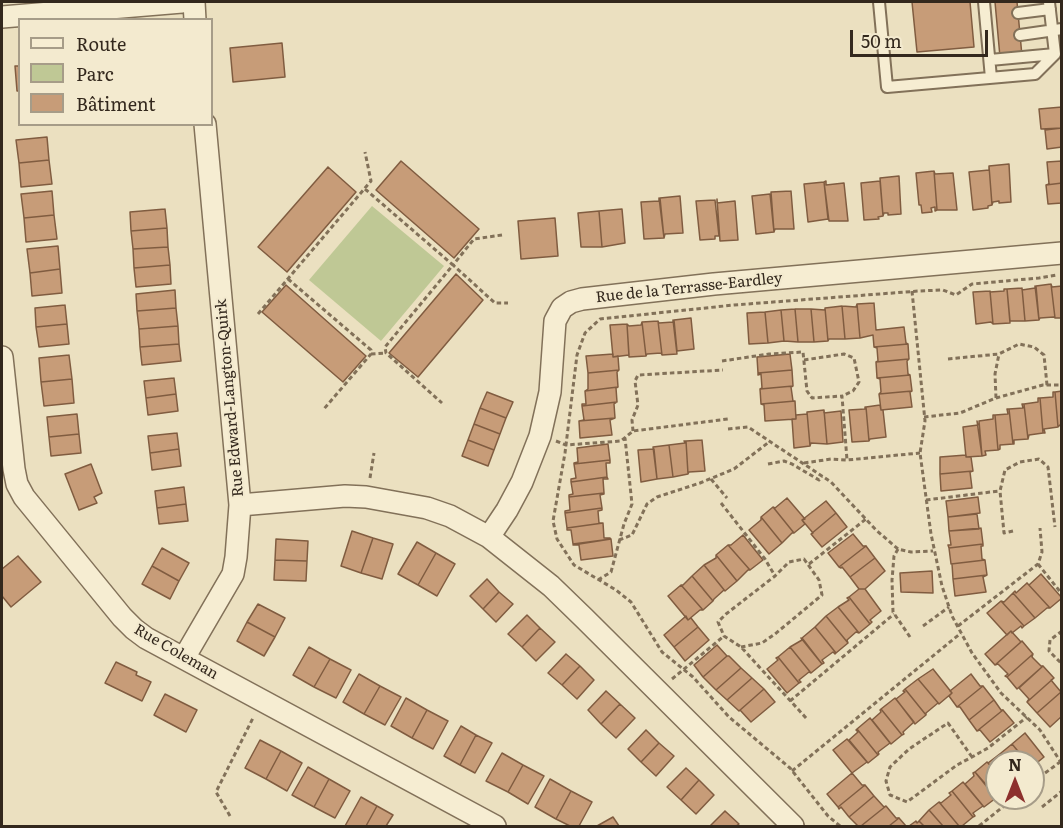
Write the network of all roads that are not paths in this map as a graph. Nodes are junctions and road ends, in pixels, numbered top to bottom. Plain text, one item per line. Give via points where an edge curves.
1 (182, 2) edge
2 (194, 2) edge
3 (879, 2) edge
4 (984, 2) edge
5 (1049, 5) edge
6 (1018, 13) dead end
7 (2, 17) edge
8 (195, 18) edge
9 (1057, 30) edge
10 (1020, 35) dead end
11 (1055, 54) junction
12 (990, 60) junction
13 (992, 78) junction
14 (205, 126) edge
15 (1062, 253) edge
16 (2, 357) edge
17 (240, 505) junction
18 (489, 537) junction
19 (184, 658) junction
20 (495, 826) edge
21 (793, 826) edge

1 - 7 street
2 - 8 street
3 - 13 lane via 887,87
4 - 12 lane via 991,16
5 - 6 lane
5 - 9 lane
9 - 10 lane
9 - 11 lane
11 - 12 lane
11 - 13 lane via 1035,74
12 - 13 lane
14 - 17 street, Rue Edward-Langton-Quirk
15 - 18 street, Rue de la Terrasse-Eardley via 714,284 571,302 562,308 555,321 550,392 540,436 522,483
16 - 19 street, Rue Coleman via 14,469 24,497 128,623 146,638
17 - 18 street via 366,496 427,508
17 - 19 street, Rue Edward-Langton-Quirk via 233,574
18 - 21 street via 551,586
19 - 20 street, Rue Coleman

